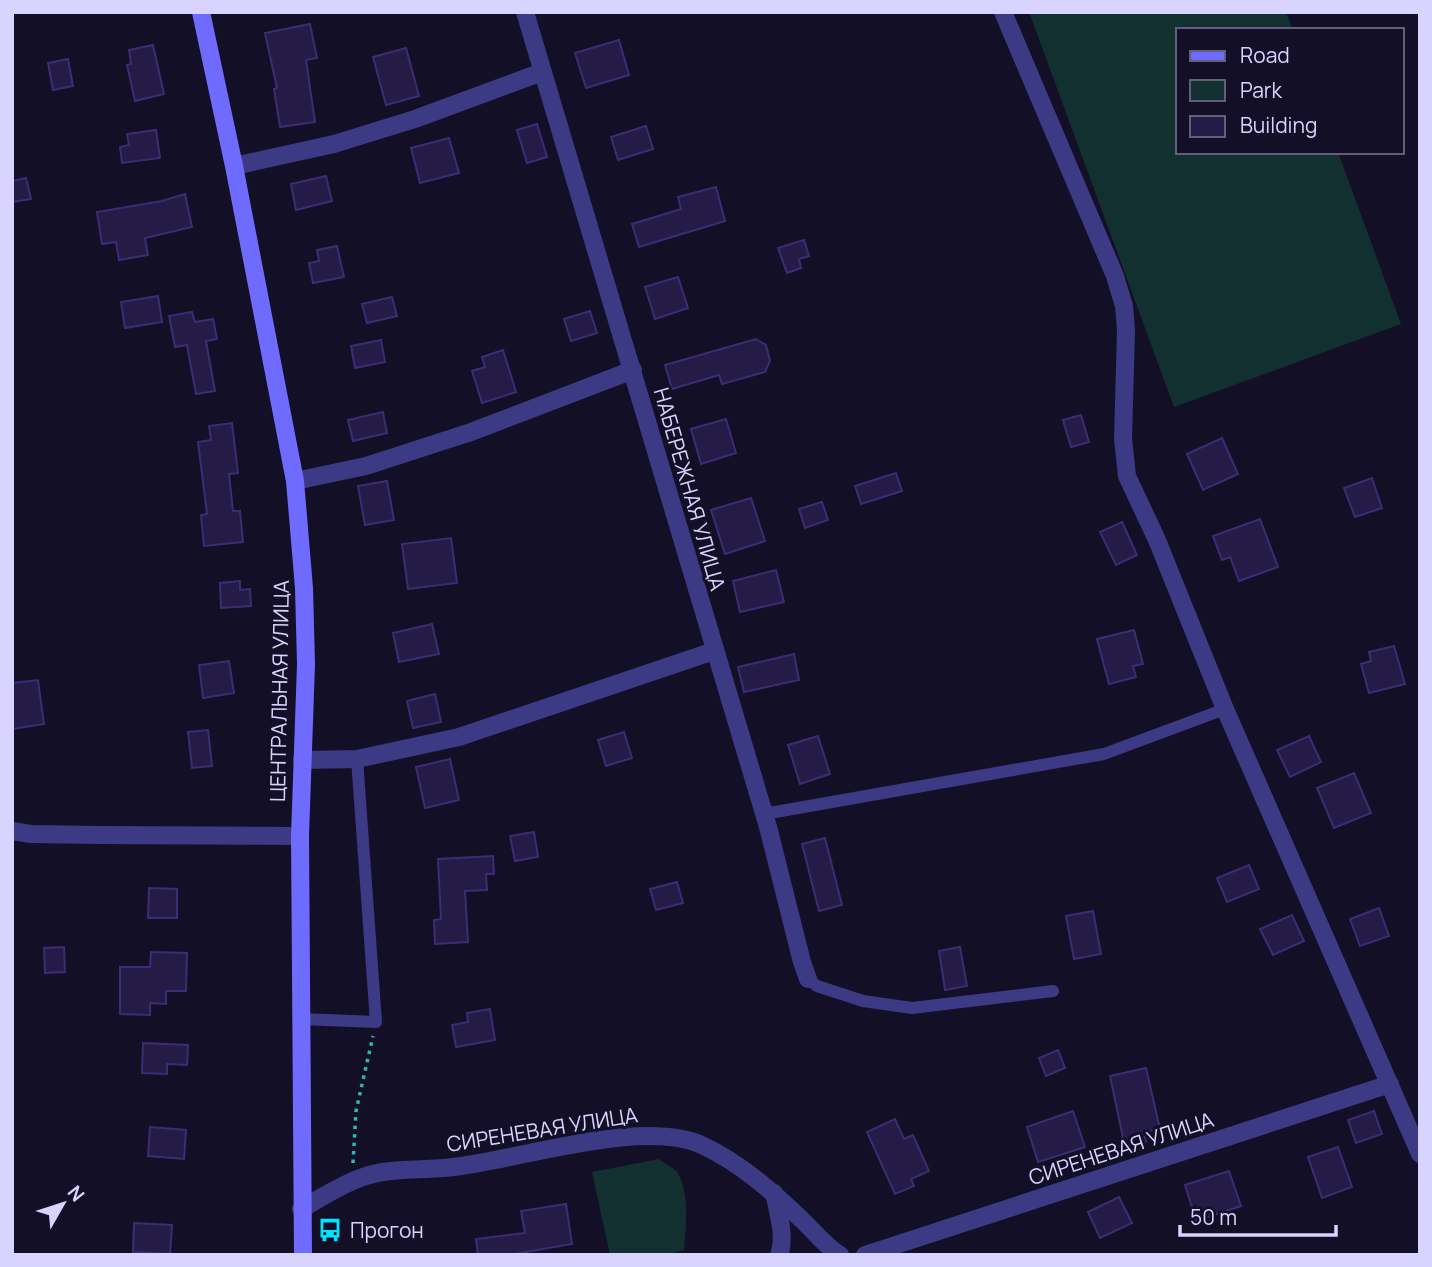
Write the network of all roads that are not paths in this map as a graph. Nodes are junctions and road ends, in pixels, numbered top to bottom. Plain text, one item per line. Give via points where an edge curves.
1 (201, 12) edge
2 (525, 12) edge
3 (1003, 12) edge
4 (542, 72) junction
5 (234, 166) junction
6 (633, 370) junction
7 (295, 481) junction
8 (714, 651) junction
9 (1226, 709) junction
10 (357, 759) junction
11 (302, 760) junction
12 (764, 814) junction
13 (12, 831) edge
14 (300, 836) junction
15 (808, 979) joint
16 (1053, 991) dead end
17 (301, 1019) junction
18 (1391, 1084) junction
19 (1420, 1154) edge
20 (774, 1194) junction
21 (302, 1209) junction
22 (833, 1252) edge
23 (303, 1255) edge
24 (779, 1255) edge
25 (865, 1255) edge

1 - 5 main road, ЦЕНТРАЛЬНАЯ УЛИЦА
2 - 4 street, НАБЕРЕЖНАЯ УЛИЦА
3 - 9 street via 1115,276 1126,330 1126,476
4 - 5 street via 334,144
4 - 6 street, НАБЕРЕЖНАЯ УЛИЦА
5 - 7 main road, ЦЕНТРАЛЬНАЯ УЛИЦА
6 - 7 street via 471,432 366,466
6 - 8 street, НАБЕРЕЖНАЯ УЛИЦА
7 - 11 main road, ЦЕНТРАЛЬНАЯ УЛИЦА via 305,600
8 - 10 street via 459,737
8 - 12 street, НАБЕРЕЖНАЯ УЛИЦА
9 - 12 lane via 1104,754
9 - 18 street
10 - 11 street
10 - 17 lane via 376,1022
11 - 14 main road, ЦЕНТРАЛЬНАЯ УЛИЦА
12 - 15 street, НАБЕРЕЖНАЯ УЛИЦА
13 - 14 street
14 - 17 main road, ЦЕНТРАЛЬНАЯ УЛИЦА
15 - 16 lane via 863,1001 912,1007
17 - 21 main road, ЦЕНТРАЛЬНАЯ УЛИЦА
18 - 19 street
18 - 25 street, СИРЕНЕВАЯ УЛИЦА
20 - 21 street, СИРЕНЕВАЯ УЛИЦА via 704,1146 681,1137 652,1135 362,1177
20 - 22 street, СИРЕНЕВАЯ УЛИЦА
20 - 24 street
21 - 23 main road, ЦЕНТРАЛЬНАЯ УЛИЦА

